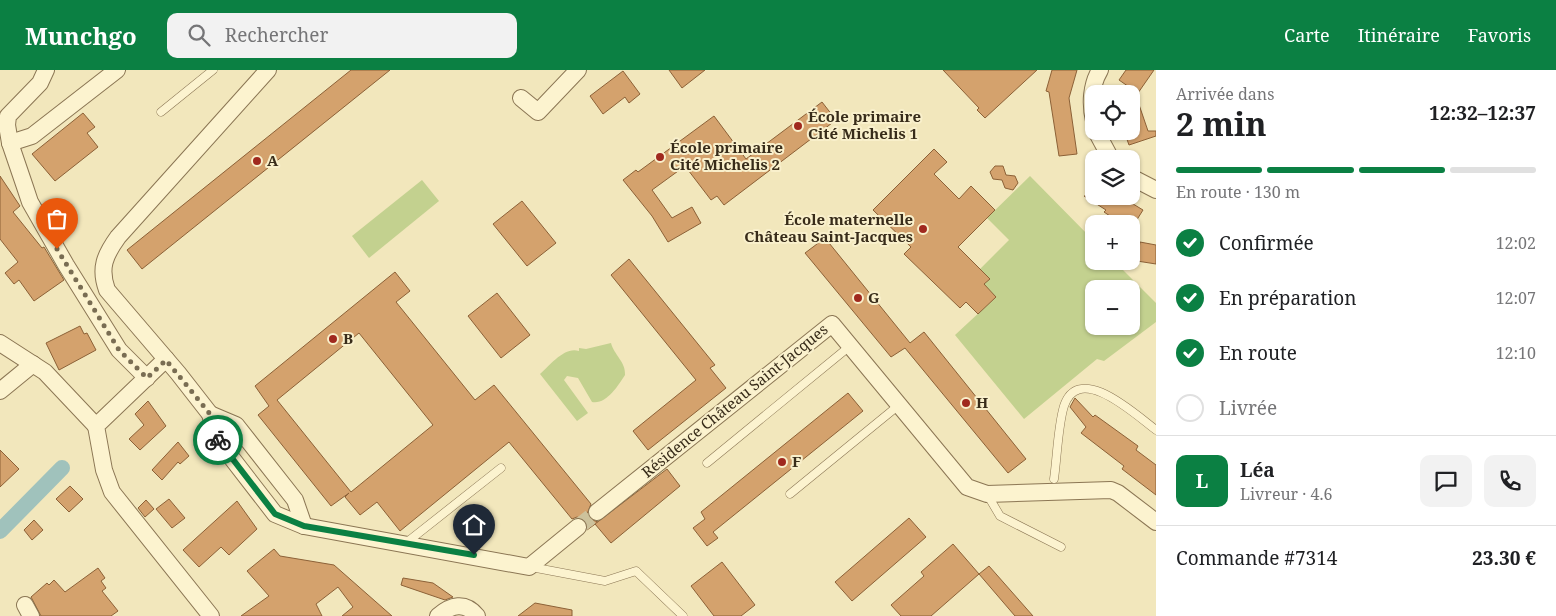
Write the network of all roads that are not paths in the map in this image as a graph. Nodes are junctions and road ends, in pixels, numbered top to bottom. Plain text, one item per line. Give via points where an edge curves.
1 (46, 70) edge
2 (118, 70) edge
3 (213, 70) edge
4 (268, 70) edge
5 (578, 70) edge
6 (1100, 70) edge
7 (1094, 85) edge
8 (521, 98) dead end
9 (162, 112) dead end
10 (10, 143) junction
11 (1140, 182) edge
12 (1156, 190) edge
13 (0, 343) edge
14 (850, 346) junction
15 (166, 360) junction
16 (33, 364) junction
17 (147, 378) junction
18 (0, 391) edge
19 (899, 405) junction
20 (210, 414) junction
21 (96, 426) junction
22 (1156, 430) edge
23 (707, 463) dead end
24 (501, 468) dead end
25 (1054, 479) dead end
26 (790, 494) dead end
27 (987, 494) junction
28 (597, 512) tunnel mouth
29 (1156, 522) edge
30 (304, 526) junction
31 (578, 527) tunnel mouth
32 (406, 544) junction
33 (1061, 547) dead end
34 (529, 567) junction
35 (211, 616) edge
36 (438, 616) edge
37 (477, 616) edge
38 (683, 616) edge

1 - 10 street via 40,83 8,116
2 - 10 street via 32,136
3 - 9 lane
4 - 15 street via 118,236 105,255 102,277 107,290
5 - 8 street via 538,112
6 - 7 street
10 - 17 street via 30,202 66,265 119,350
11 - 12 street
13 - 16 street
14 - 19 street, Résidence Château Saint-Jacques
14 - 23 lane
14 - 28 street, Résidence Château Saint-Jacques via 832,324
15 - 17 street
15 - 20 street
16 - 18 street
16 - 21 street via 45,372
17 - 21 street
19 - 26 lane
19 - 27 street, Résidence Château Saint-Jacques via 967,487
20 - 30 street via 236,425 294,500
20 - 30 street via 217,439 275,514
21 - 35 street via 104,470 112,492
22 - 25 lane via 1108,394 1083,389 1070,394 1064,406
24 - 32 lane
27 - 29 street, Résidence Château Saint-Jacques via 1111,490
27 - 33 lane via 1000,516
30 - 32 street
31 - 34 street
32 - 34 street
34 - 38 lane via 605,581 636,571
36 - 37 street via 449,606 471,609

